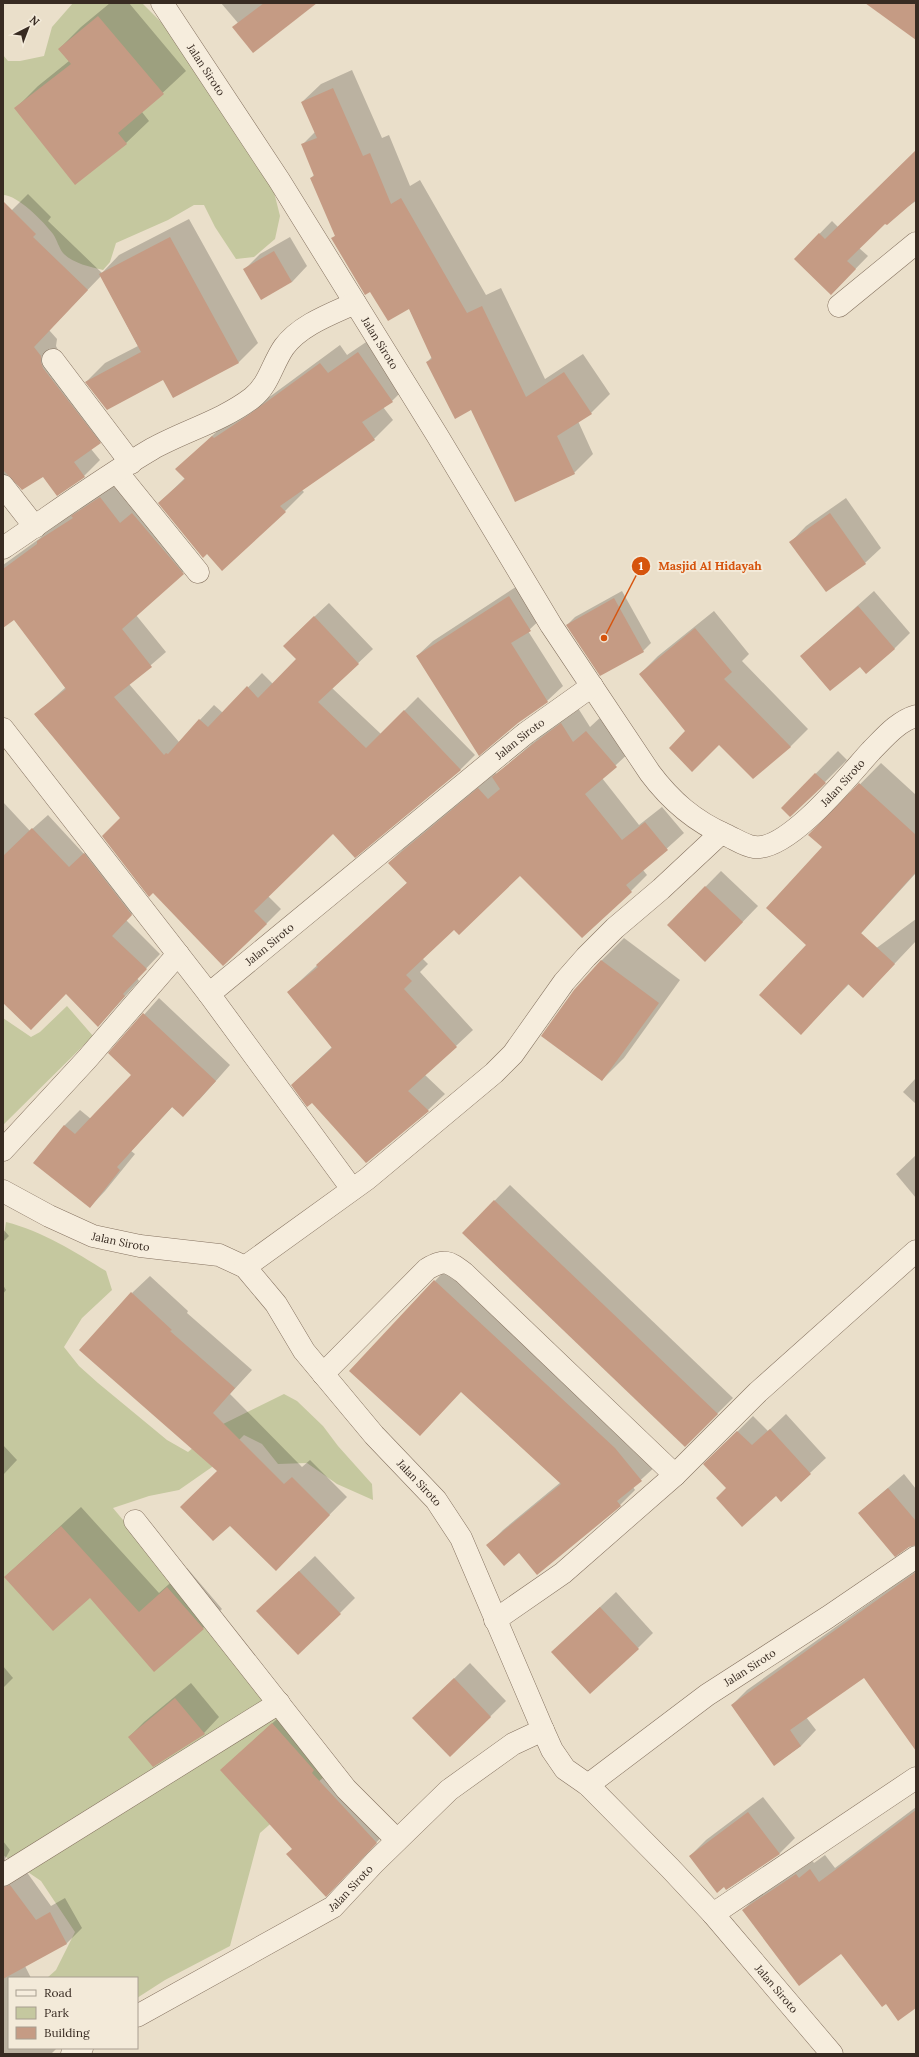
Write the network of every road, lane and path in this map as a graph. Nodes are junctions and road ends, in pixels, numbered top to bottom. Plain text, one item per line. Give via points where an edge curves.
1 (162, 3) edge
2 (916, 243) edge
3 (355, 302) junction
4 (839, 306) dead end
5 (53, 360) dead end
6 (124, 467) junction
7 (3, 486) edge
8 (35, 526) junction
9 (3, 548) edge
10 (198, 572) dead end
11 (592, 686) junction
12 (916, 716) edge
13 (3, 729) edge
14 (721, 833) junction
15 (178, 954) junction
16 (208, 994) junction
17 (3, 1150) edge
18 (352, 1189) junction
19 (3, 1191) edge
20 (916, 1251) edge
21 (245, 1267) junction
22 (323, 1374) junction
23 (675, 1475) junction
24 (135, 1521) dead end
25 (916, 1557) edge
26 (495, 1620) junction
27 (279, 1703) junction
28 (543, 1730) junction
29 (916, 1778) edge
30 (588, 1785) junction
31 (397, 1840) junction
32 (3, 1875) edge
33 (713, 1914) junction
34 (138, 2015) edge
35 (832, 2054) edge

1 - 3 street, Jalan Siroto via 279,180
2 - 4 street
3 - 6 street via 304,328 292,338 277,358 262,388 252,398 195,430 153,449
3 - 11 street, Jalan Siroto via 552,625
5 - 6 street
6 - 8 street
6 - 10 street
7 - 8 street
8 - 9 street
11 - 14 street, Jalan Siroto via 661,788 683,811
11 - 16 street, Jalan Siroto via 526,733
12 - 14 street, Jalan Siroto via 889,732 791,834 772,844 754,847
13 - 15 street
14 - 18 street via 586,957 564,982 513,1054 494,1073 390,1161
15 - 16 street
15 - 17 street via 87,1059
16 - 18 street
18 - 21 street
19 - 21 street, Jalan Siroto via 93,1236 140,1246 219,1255
20 - 23 street via 758,1392
21 - 22 street, Jalan Siroto via 276,1304 296,1339
22 - 23 street via 427,1269 440,1262 451,1263
22 - 26 street, Jalan Siroto via 374,1435 436,1500 461,1538
23 - 26 street via 563,1573
24 - 27 street
25 - 30 street, Jalan Siroto via 707,1695
26 - 28 street, Jalan Siroto
27 - 31 street via 346,1789
27 - 32 street
28 - 30 street, Jalan Siroto via 565,1769
28 - 31 street, Jalan Siroto via 513,1744 449,1790
29 - 33 street
30 - 33 street, Jalan Siroto
31 - 34 street, Jalan Siroto via 333,1907
33 - 35 street, Jalan Siroto

